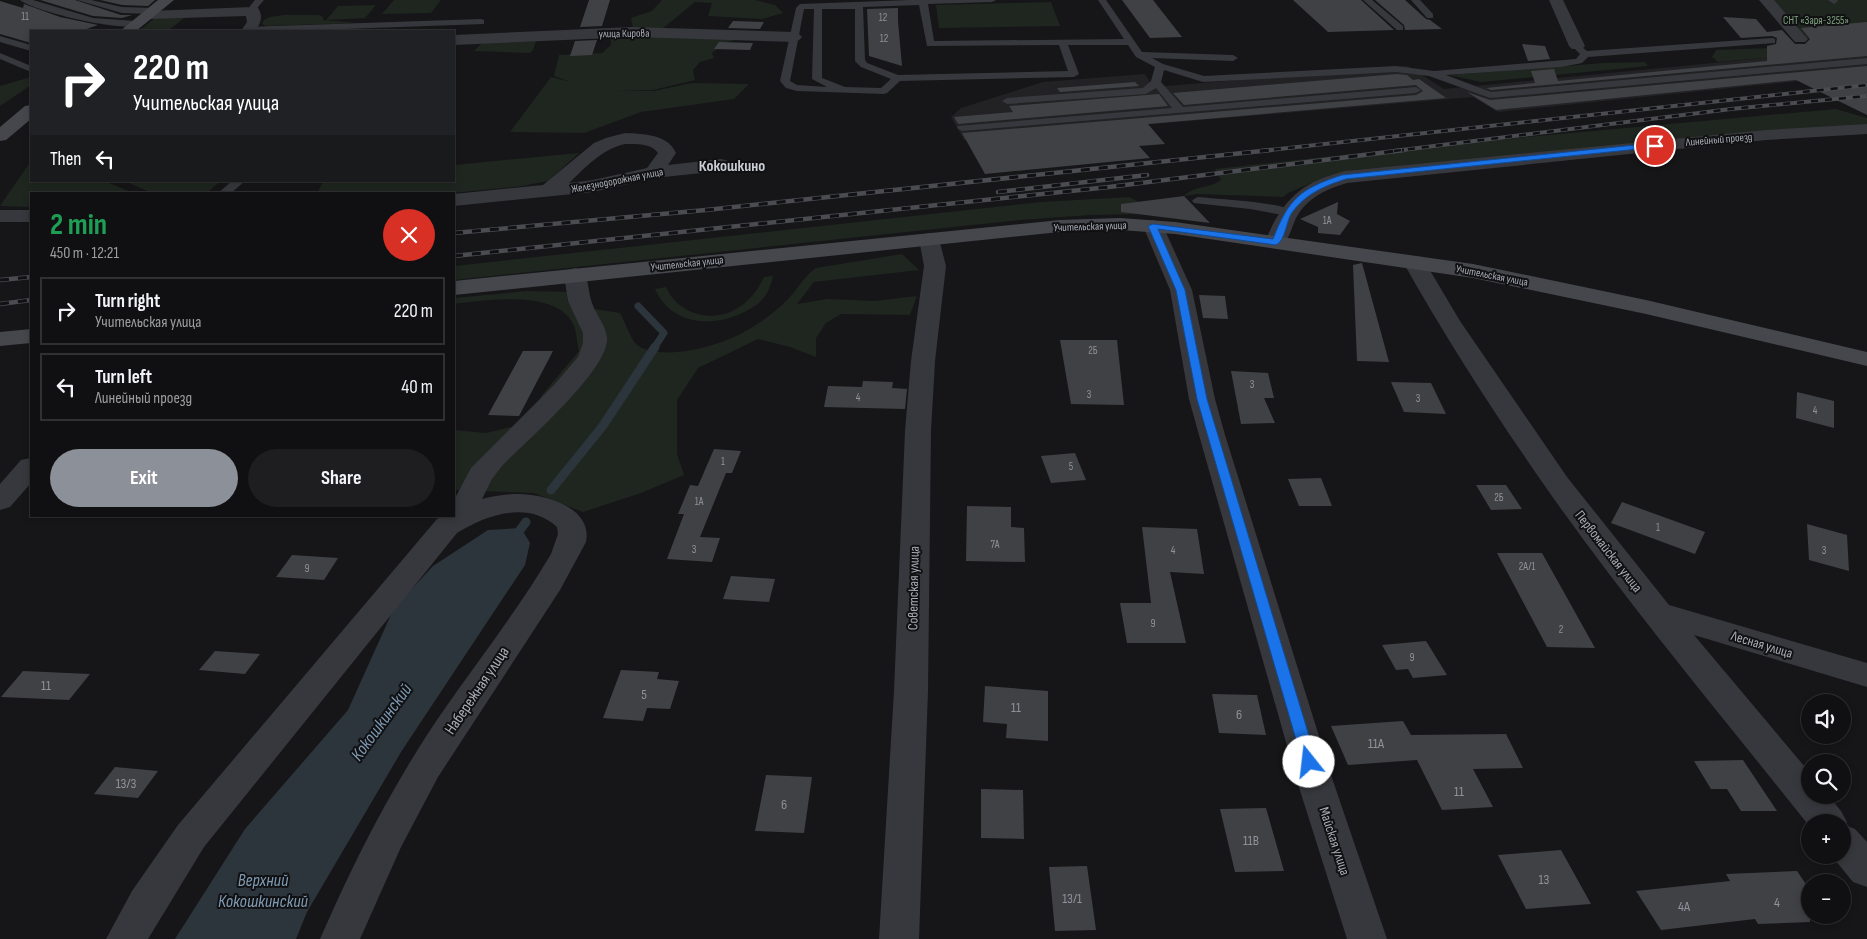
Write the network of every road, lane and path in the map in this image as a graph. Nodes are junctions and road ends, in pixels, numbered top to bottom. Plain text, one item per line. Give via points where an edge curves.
1 (24, 0) edge
2 (80, 0) edge
3 (167, 0) edge
4 (992, 0) edge
5 (1102, 0) edge
6 (1367, 0) edge
7 (1415, 0) edge
8 (1556, 0) edge
9 (1766, 0) edge
10 (923, 2) junction
11 (257, 6) edge
12 (818, 6) junction
13 (859, 6) junction
14 (151, 12) junction
15 (1430, 16) dead end
16 (481, 22) dead end
17 (132, 28) edge
18 (1400, 28) dead end
19 (249, 30) edge
20 (794, 37) junction
21 (0, 39) edge
22 (1800, 39) dead end
23 (455, 40) edge
24 (1772, 41) dead end
25 (1062, 42) junction
26 (1131, 42) junction
27 (30, 48) edge
28 (1581, 50) junction
29 (1139, 55) junction
30 (0, 56) edge
31 (1232, 58) dead end
32 (1867, 61) edge
33 (29, 65) edge
34 (1160, 66) junction
35 (1431, 73) junction
36 (897, 78) junction
37 (1156, 82) junction
38 (844, 90) junction
39 (1416, 90) dead end
40 (1007, 101) dead end
41 (1180, 110) junction
42 (30, 111) edge
43 (962, 128) dead end
44 (1867, 129) edge
45 (0, 136) edge
46 (721, 165) dead end
47 (654, 172) junction
48 (235, 182) edge
49 (548, 191) junction
50 (225, 192) edge
51 (455, 200) edge
52 (1198, 201) dead end
53 (1288, 212) junction
54 (0, 216) edge
55 (30, 216) edge
56 (1153, 226) junction
57 (929, 239) junction
58 (1276, 242) junction
59 (1414, 262) junction
60 (575, 275) junction
61 (455, 288) edge
62 (30, 336) edge
63 (0, 340) edge
64 (1867, 359) edge
65 (30, 467) edge
66 (0, 501) edge
67 (475, 512) junction
68 (1658, 613) junction
69 (1867, 675) edge
70 (1821, 814) edge
71 (1851, 851) edge
72 (1867, 870) edge
73 (126, 939) edge
74 (340, 939) edge
75 (899, 939) edge
76 (1367, 939) edge

1 - 17 lane via 97,22
2 - 14 lane via 122,10
3 - 14 street
4 - 10 lane
5 - 26 lane
6 - 18 lane
7 - 15 lane
8 - 28 street
9 - 22 street
10 - 13 lane
10 - 25 lane via 930,44
11 - 14 street
11 - 19 street
12 - 13 lane
12 - 20 lane via 800,8
12 - 38 lane via 817,79
13 - 36 lane via 860,61
14 - 17 street
16 - 19 lane
20 - 23 street, улица Кирова via 632,32
20 - 38 lane via 785,81 788,86
21 - 27 lane
24 - 28 lane
25 - 26 lane
25 - 36 lane via 1074,74
26 - 29 lane
28 - 35 lane via 1579,61 1561,64
29 - 31 lane
29 - 34 lane
30 - 33 lane
32 - 35 lane via 1490,95
34 - 35 lane via 1203,78 1396,69
34 - 37 lane
36 - 38 lane via 884,90
37 - 40 lane via 1146,91
37 - 41 lane
39 - 41 lane
41 - 43 lane
42 - 45 street
44 - 53 street, Линейный проезд via 1756,136 1360,174 1312,189
46 - 47 street, Железнодорожная улица
47 - 49 street, Железнодорожная улица via 593,186
47 - 49 street via 667,153 665,148 648,140 612,140 600,146
48 - 50 lane
49 - 51 street, Железнодорожная улица
52 - 53 lane
53 - 58 street, Линейный проезд
54 - 55 street
56 - 57 street, Учительская улица via 1060,226
56 - 58 street, Учительская улица
56 - 76 street, Майская улица via 1181,290 1212,435 1312,771
57 - 60 street, Учительская улица
57 - 75 street, Советская улица via 935,266 923,362 918,440 911,691
58 - 59 street, Учительская улица
59 - 64 street, Учительская улица via 1562,289
59 - 68 street, Первомайская улица via 1448,321 1557,483
60 - 61 street, Учительская улица
60 - 67 street via 581,306 595,333 593,352 543,411 481,474 468,498
62 - 63 street
65 - 66 street
67 - 73 street via 448,526 191,836
67 - 74 street, Набережная улица via 518,503 546,507 566,520 574,536 558,569 439,745 414,788 372,864
68 - 69 street, Лесная улица
68 - 70 street, Первомайская улица
71 - 72 street

